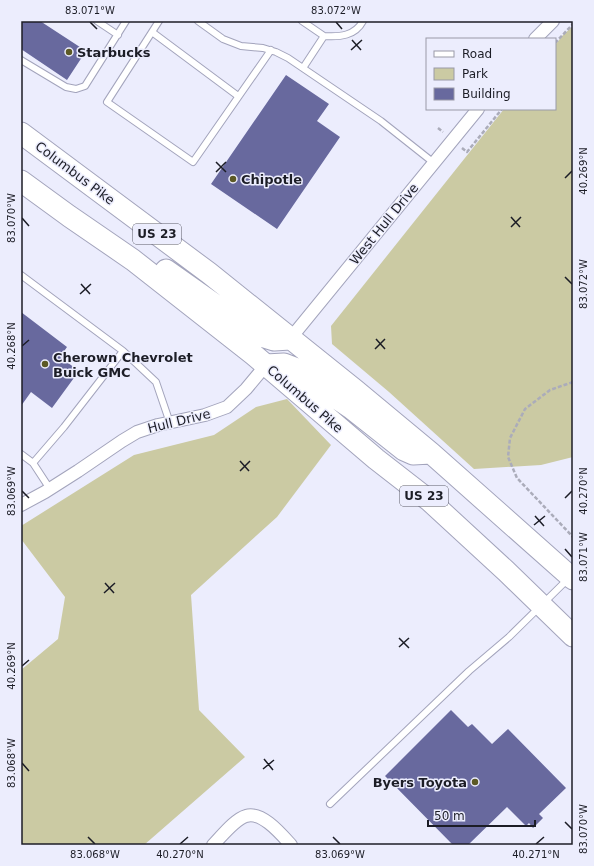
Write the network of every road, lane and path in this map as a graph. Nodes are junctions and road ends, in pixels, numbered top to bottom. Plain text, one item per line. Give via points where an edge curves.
1 (97, 21) edge
2 (126, 21) edge
3 (159, 21) edge
4 (198, 21) edge
5 (302, 21) edge
6 (363, 21) edge
7 (553, 21) edge
8 (573, 24) edge
9 (152, 32) junction
10 (118, 35) junction
11 (324, 36) junction
12 (536, 38) edge
13 (556, 43) edge
14 (271, 50) junction
15 (21, 60) edge
16 (303, 68) junction
17 (238, 96) junction
18 (477, 110) edge
19 (501, 110) edge
20 (438, 128) dead end
21 (443, 132) dead end
22 (21, 133) edge
23 (462, 148) dead end
24 (434, 163) junction
25 (21, 181) edge
26 (106, 240) junction
27 (21, 275) edge
28 (290, 339) junction
29 (122, 350) junction
30 (266, 365) junction
31 (573, 382) edge
32 (170, 423) junction
33 (431, 453) junction
34 (21, 454) edge
35 (33, 463) junction
36 (50, 489) junction
37 (21, 505) edge
38 (573, 538) edge
39 (572, 576) edge
40 (542, 604) junction
41 (573, 636) edge
42 (330, 804) dead end
43 (213, 845) edge
44 (291, 845) edge

1 - 10 lane
2 - 10 lane
3 - 9 lane
4 - 14 lane via 223,39 241,46
5 - 11 lane
6 - 11 lane via 359,28 341,37
7 - 12 street
8 - 13 path
9 - 17 lane
9 - 17 lane via 107,102 193,162
10 - 15 lane via 85,86 76,89 66,87
11 - 16 lane
14 - 16 lane
14 - 17 lane
16 - 24 lane via 381,121
18 - 24 street, West Hull Drive
19 - 23 path via 467,152
20 - 21 path
22 - 28 highway, Columbus Pike / US 23 via 209,273
24 - 28 street, West Hull Drive
25 - 26 highway, Columbus Pike / US 23
26 - 28 highway via 128,241 258,335 274,340
26 - 30 highway, Columbus Pike / US 23
27 - 29 lane
28 - 33 highway, Columbus Pike / US 23
29 - 32 lane via 156,382
29 - 35 lane via 64,427
30 - 32 street, Hull Drive via 227,407 205,416
30 - 33 highway via 284,364 297,369 404,450 413,454
30 - 40 highway, Columbus Pike / US 23 via 376,459 430,501
31 - 38 path via 550,390 525,409 510,438 508,457 517,478
32 - 36 street, Hull Drive via 137,432 122,440
33 - 39 highway, Columbus Pike / US 23
34 - 35 lane
35 - 36 lane
36 - 37 street, Hull Drive
39 - 40 lane
40 - 41 highway, Columbus Pike / US 23
40 - 42 lane
43 - 44 street via 246,816 262,817

